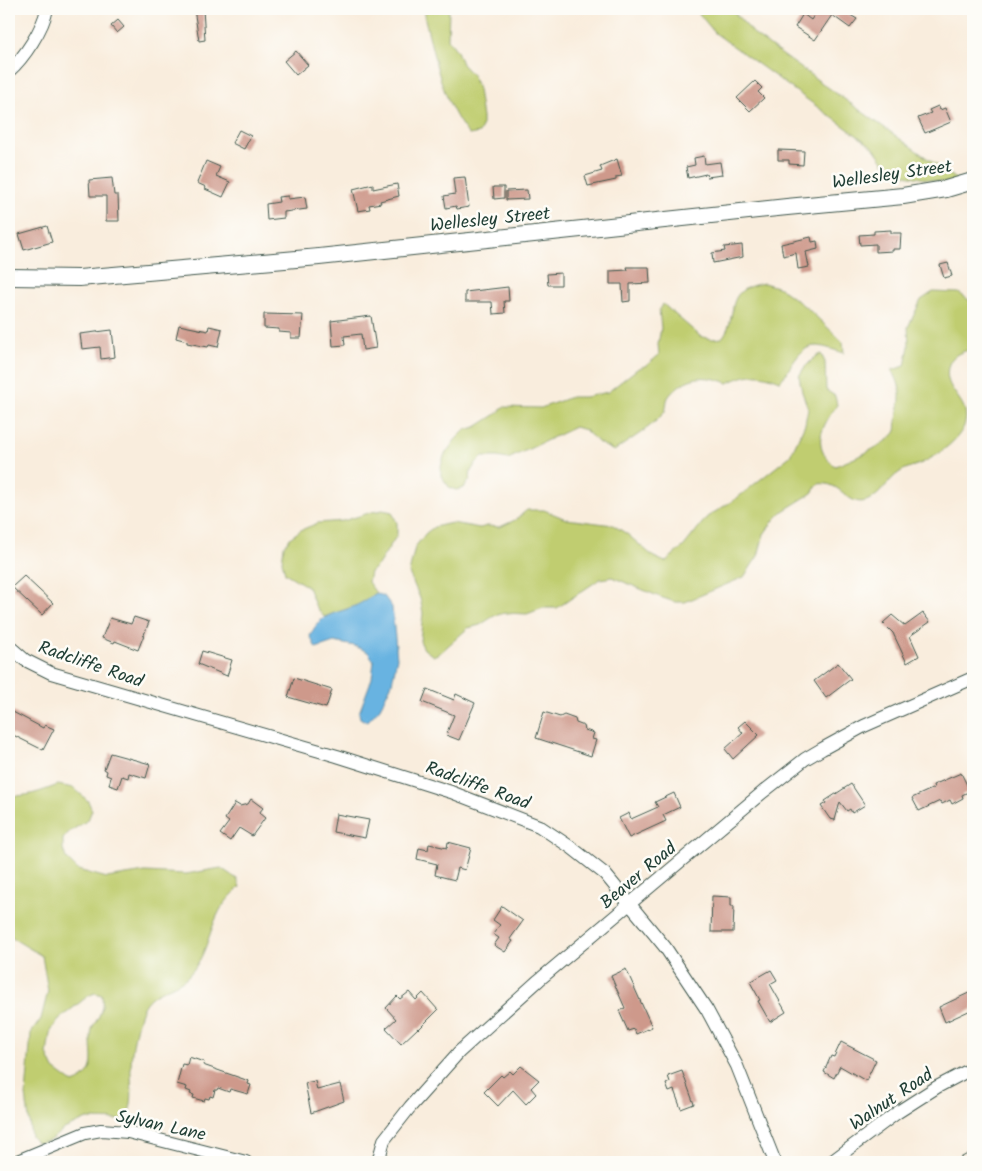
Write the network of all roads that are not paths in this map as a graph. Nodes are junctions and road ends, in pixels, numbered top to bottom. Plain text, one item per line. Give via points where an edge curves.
1 (47, 9) edge
2 (9, 71) edge
3 (973, 181) edge
4 (9, 277) edge
5 (9, 646) edge
6 (973, 678) edge
7 (630, 904) junction
8 (973, 1068) edge
9 (15, 1162) edge
10 (246, 1162) edge
11 (378, 1162) edge
12 (776, 1162) edge
13 (830, 1162) edge

1 - 2 street via 37,34
3 - 4 main road, Wellesley Street via 903,196 319,257 80,278
5 - 7 street, Radcliffe Road via 25,660 51,673 375,768 451,792 539,826 605,874
6 - 7 street, Beaver Road via 864,726 805,759
7 - 11 street, Beaver Road via 459,1052 384,1140
7 - 12 street, Radcliffe Road via 666,947 707,1010 736,1066
8 - 13 street, Walnut Road via 898,1112
9 - 10 street, Sylvan Lane via 85,1133 101,1130 128,1132

